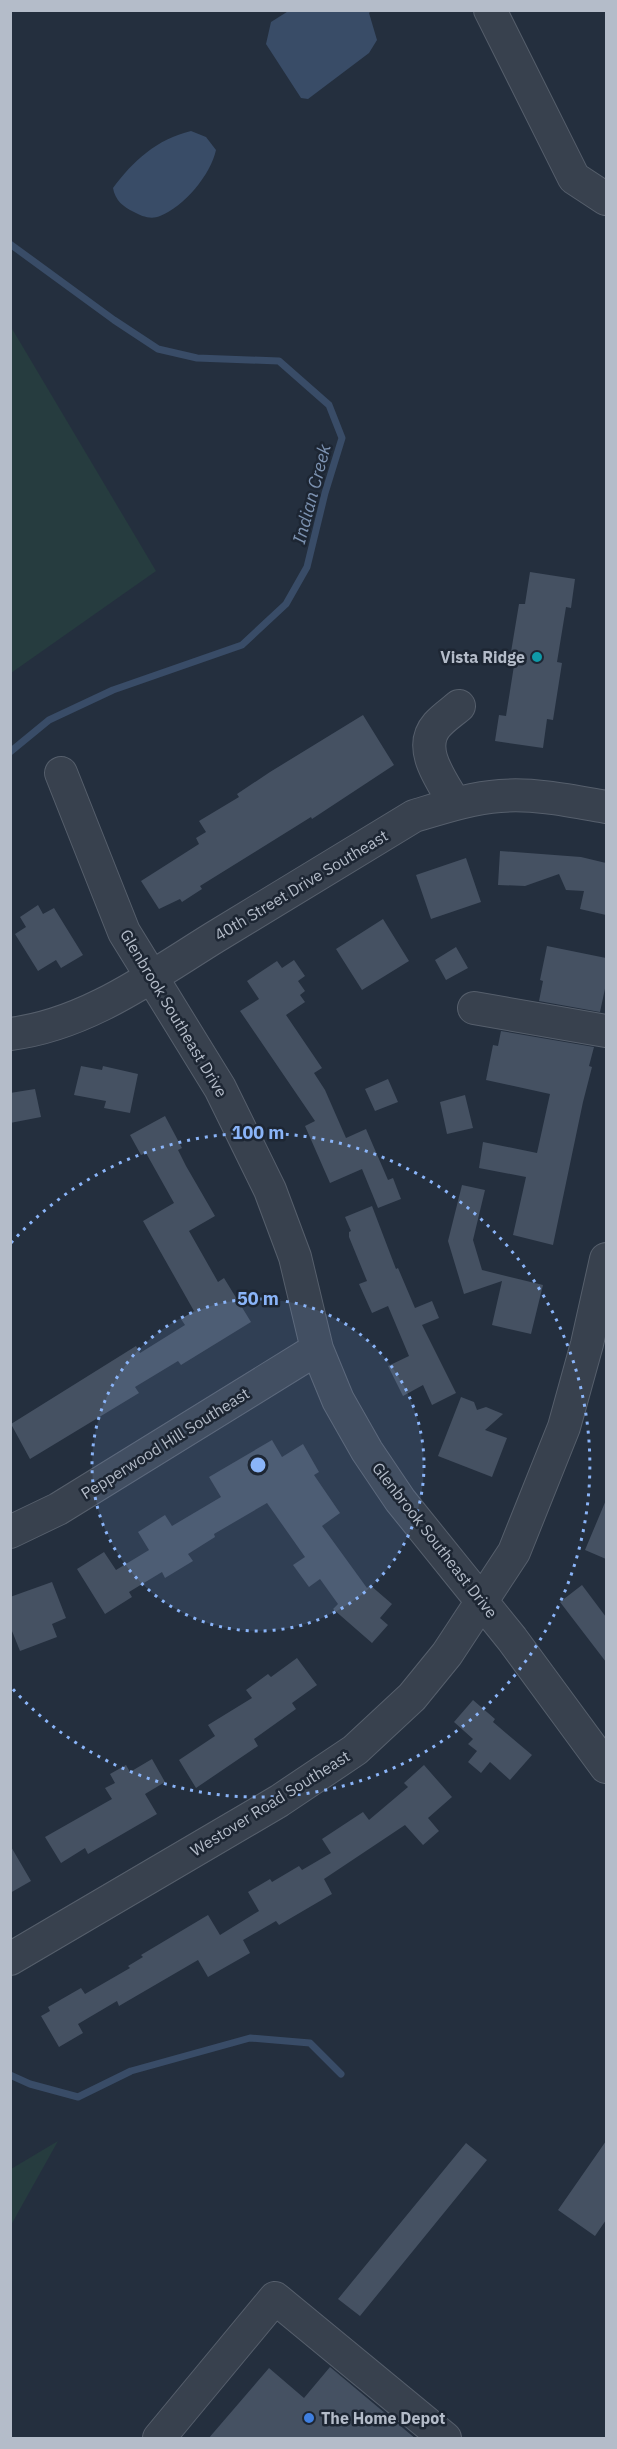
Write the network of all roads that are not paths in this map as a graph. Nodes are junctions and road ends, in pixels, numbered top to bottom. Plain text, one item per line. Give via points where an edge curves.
1 (490, 10) edge
2 (606, 199) edge
3 (459, 706) dead end
4 (61, 773) dead end
5 (454, 804) junction
6 (606, 807) edge
7 (150, 977) junction
8 (474, 1008) dead end
9 (606, 1031) edge
10 (10, 1034) edge
11 (606, 1259) edge
12 (317, 1349) junction
13 (10, 1532) edge
14 (482, 1602) junction
15 (606, 1767) edge
16 (10, 1959) edge
17 (159, 2439) edge
18 (445, 2439) edge

1 - 2 street via 574,178
3 - 5 street via 436,726 428,745 432,762
4 - 7 street, Glenbrook Southeast Drive via 124,933
5 - 6 street, 40th Street Drive Southeast via 500,795
5 - 7 street, 40th Street Drive Southeast via 414,816
7 - 10 street, 40th Street Drive Southeast via 89,1011
7 - 12 street, Glenbrook Southeast Drive via 220,1088 270,1190 295,1257
8 - 9 street
11 - 14 street, Westover Road Southeast via 564,1427 514,1552
12 - 13 street, Pepperwood Hill Southeast via 58,1509
12 - 14 street, Glenbrook Southeast Drive via 338,1400 367,1451 400,1500
14 - 15 street, Glenbrook Southeast Drive
14 - 16 street, Westover Road Southeast via 412,1696 355,1750 279,1801
17 - 18 street via 275,2298

